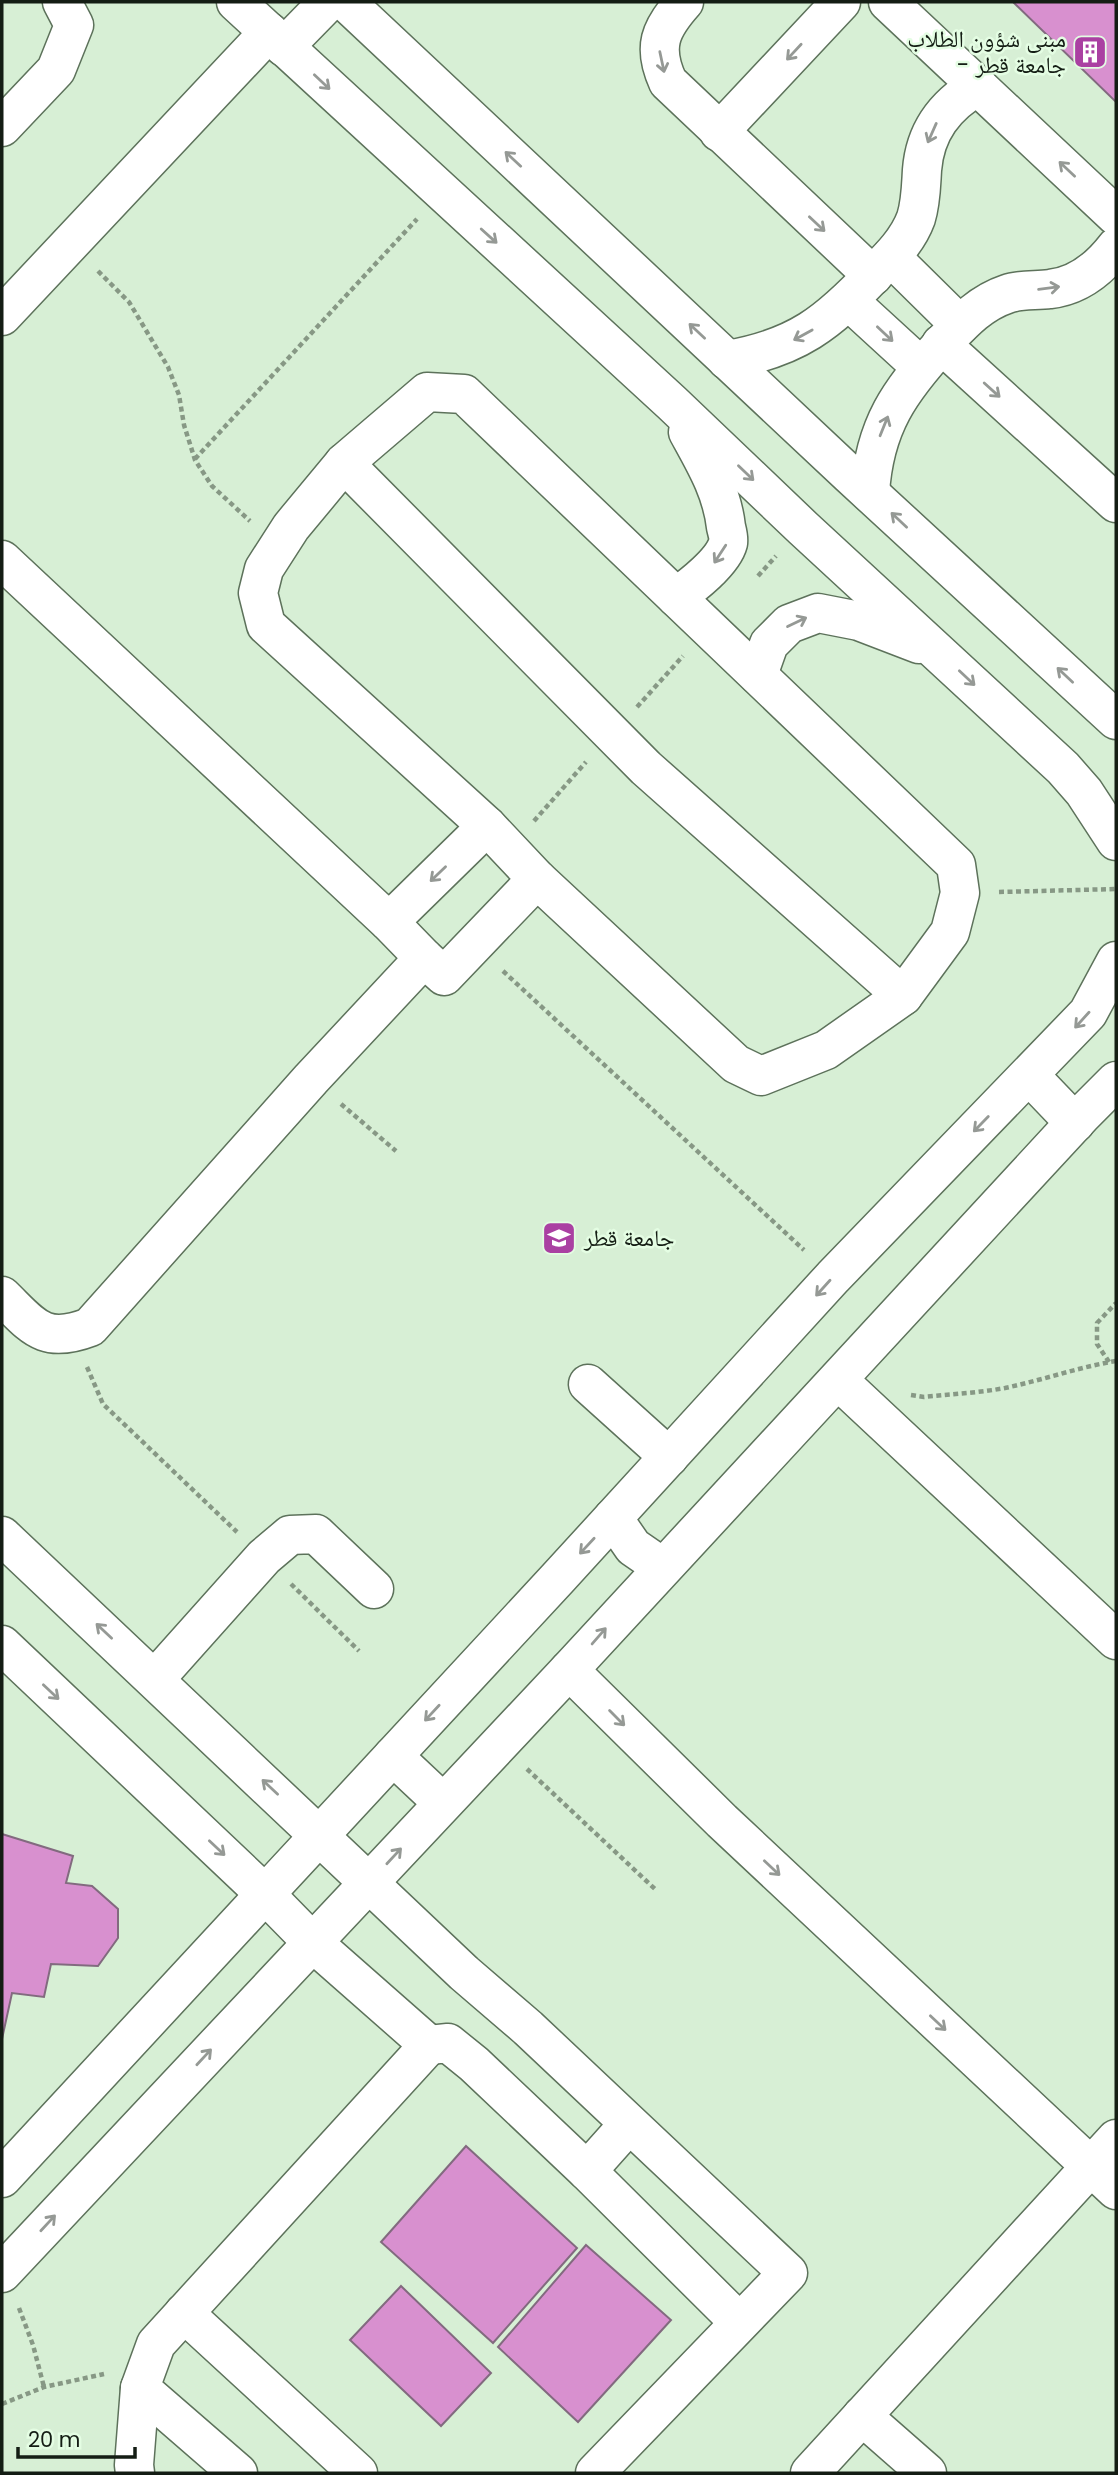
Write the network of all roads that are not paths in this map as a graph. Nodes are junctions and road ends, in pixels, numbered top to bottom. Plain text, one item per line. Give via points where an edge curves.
1 (62, 2) edge
2 (327, 2) edge
3 (346, 2) edge
4 (684, 2) edge
5 (841, 2) edge
6 (888, 2) edge
7 (258, 19) edge
8 (978, 86) junction
9 (2, 127) edge
10 (719, 132) junction
11 (1116, 216) edge
12 (1116, 247) edge
13 (871, 278) junction
14 (2, 316) edge
15 (941, 345) junction
16 (727, 360) junction
17 (672, 403) junction
18 (344, 463) junction
19 (870, 493) junction
20 (1113, 494) edge
21 (2, 559) edge
22 (677, 597) junction
23 (937, 650) junction
24 (758, 675) junction
25 (1116, 720) edge
26 (498, 838) junction
27 (1116, 841) edge
28 (537, 879) junction
29 (389, 922) junction
30 (1116, 961) edge
31 (434, 967) junction
32 (903, 996) junction
33 (1029, 1075) junction
34 (1116, 1082) edge
35 (1075, 1123) junction
36 (2, 1296) edge
37 (847, 1370) junction
38 (588, 1384) dead end
39 (669, 1457) junction
40 (613, 1518) junction
41 (2, 1536) edge
42 (662, 1567) junction
43 (374, 1589) dead end
44 (1116, 1640) edge
45 (2, 1645) edge
46 (569, 1670) junction
47 (155, 1679) junction
48 (393, 1755) junction
49 (443, 1803) junction
50 (319, 1834) junction
51 (369, 1884) junction
52 (266, 1895) junction
53 (312, 1942) junction
54 (429, 2045) junction
55 (629, 2124) junction
56 (1116, 2138) edge
57 (587, 2172) junction
58 (2, 2178) edge
59 (1103, 2178) edge
60 (6, 2287) edge
61 (184, 2313) junction
62 (740, 2322) junction
63 (143, 2377) junction
64 (862, 2416) junction
65 (135, 2473) edge
66 (239, 2473) edge
67 (358, 2473) edge
68 (595, 2473) edge
69 (810, 2473) edge
70 (927, 2473) edge

1 - 9 street via 74,25 56,70
2 - 7 street
16 -> 3 street
4 -> 10 street via 660,40 662,69 677,93
5 -> 10 street
6 - 8 street
7 - 14 street via 70,243
7 -> 17 street
11 -> 8 street
8 -> 13 street via 949,106 937,121 924,154 916,218 905,239
10 -> 13 street
15 -> 12 street via 982,306 1009,293 1070,284 1089,275
13 -> 15 street
13 - 15 street
13 -> 16 street via 829,319 781,347
19 -> 15 street via 871,469 883,425 900,394
15 -> 20 street
16 - 19 street
17 -> 22 street via 711,472 724,508 728,542 714,564
17 -> 23 street
18 - 22 street via 427,392 464,394
18 - 26 street via 291,527 264,569 258,593 266,625
18 - 32 street via 646,768
25 -> 19 street
21 - 29 street
22 - 24 street
24 -> 23 street via 769,644 789,624 818,613 859,621
23 -> 27 street via 1063,768
24 - 32 street via 956,865 960,893 950,932
26 - 28 street
26 -> 29 street
28 - 31 street via 474,944
28 - 32 street via 736,1064 761,1076 826,1050
29 - 31 street
30 -> 33 street via 1088,1013
31 - 36 street via 311,1079 90,1327 73,1334 38,1331
33 - 35 street
33 -> 39 street via 833,1277
34 - 35 street
35 - 37 street
37 - 42 street
37 - 44 street
38 - 39 street
39 - 40 street
40 - 42 street via 633,1547
40 -> 48 street
47 -> 41 street
46 -> 42 street
43 - 47 street via 316,1534 290,1535 264,1557
45 -> 52 street
46 - 49 street
46 -> 59 street via 722,1821
50 -> 47 street
48 - 49 street
48 - 50 street
51 -> 49 street
50 - 51 street
50 - 52 street
51 - 53 street
51 - 55 street
52 - 53 street
52 - 58 street
53 - 54 street
60 -> 53 street
54 - 57 street via 448,2043
54 - 61 street
55 - 57 street
55 - 62 street via 788,2273
56 - 59 street
57 - 62 street
59 - 64 street
61 - 63 street via 156,2344
61 - 67 street
62 - 68 street
63 - 65 street
63 - 66 street
64 - 69 street
64 - 70 street

